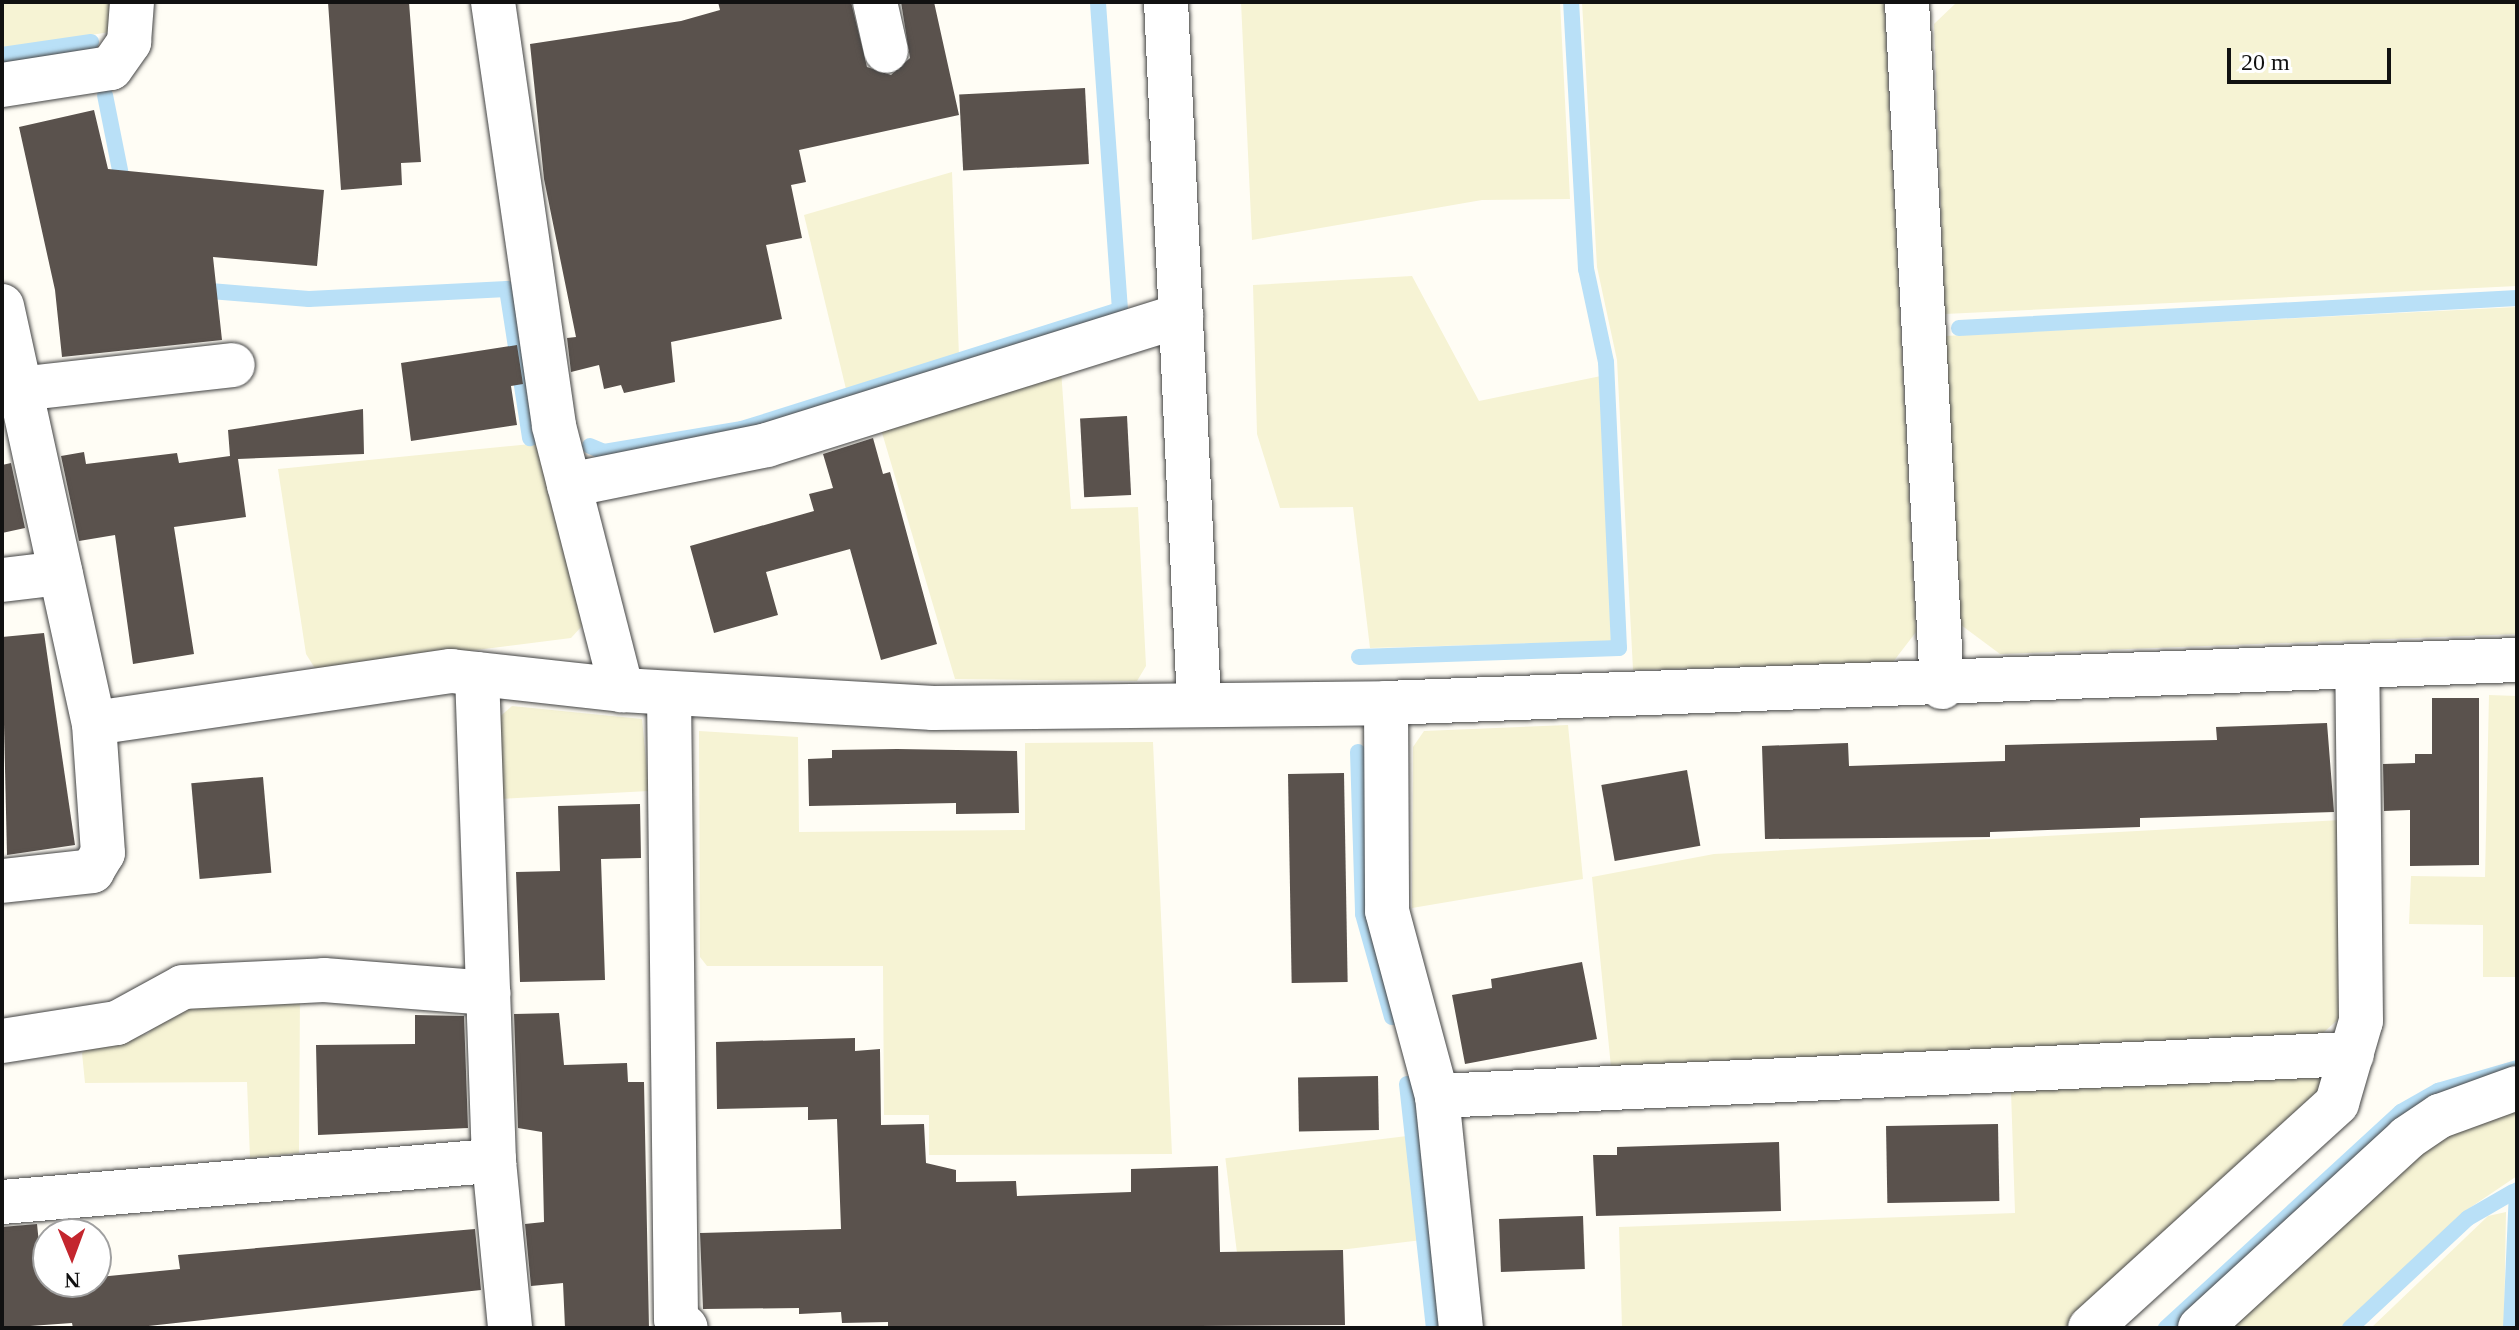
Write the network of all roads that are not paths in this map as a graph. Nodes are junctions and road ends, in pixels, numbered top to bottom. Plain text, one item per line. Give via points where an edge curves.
1 (132, 2) edge
2 (875, 2) edge
3 (1166, 2) edge
4 (1907, 2) edge
5 (500, 3) edge
6 (886, 51) dead end
7 (2, 85) edge
8 (2, 306) edge
9 (1181, 315) junction
10 (233, 365) dead end
11 (20, 389) junction
12 (569, 485) junction
13 (61, 573) junction
14 (2, 580) edge
15 (2517, 660) edge
16 (2357, 668) junction
17 (477, 674) junction
18 (1942, 687) junction
19 (622, 690) junction
20 (669, 693) junction
21 (1199, 702) junction
22 (1386, 703) junction
23 (94, 723) junction
24 (2, 881) edge
25 (488, 993) junction
26 (2, 1041) edge
27 (2352, 1054) junction
28 (2517, 1088) edge
29 (1437, 1096) junction
30 (494, 1161) junction
31 (2, 1202) edge
32 (510, 1328) edge
33 (686, 1328) edge
34 (1461, 1328) edge
35 (2090, 1328) edge
36 (2200, 1328) edge

1 - 7 street via 129,42 111,68
2 - 6 street
3 - 9 street
4 - 18 street
5 - 12 street via 554,426
8 - 11 street
9 - 12 street via 767,445
9 - 21 street
10 - 11 street
11 - 13 street
12 - 19 street
13 - 14 street
13 - 23 street
15 - 16 street
16 - 18 street
16 - 27 street via 2361,1021
17 - 19 street
17 - 23 street via 451,671
17 - 25 street
18 - 22 street
19 - 20 street
20 - 21 street via 933,708
20 - 33 street via 676,1319
21 - 22 street
22 - 29 street via 1387,911
23 - 24 street via 103,853 92,871
25 - 26 street via 324,980 183,987 117,1023
25 - 30 street
27 - 29 street
27 - 35 street via 2337,1103
28 - 36 street via 2440,1116 2407,1138
29 - 34 street
30 - 31 street
30 - 32 street

